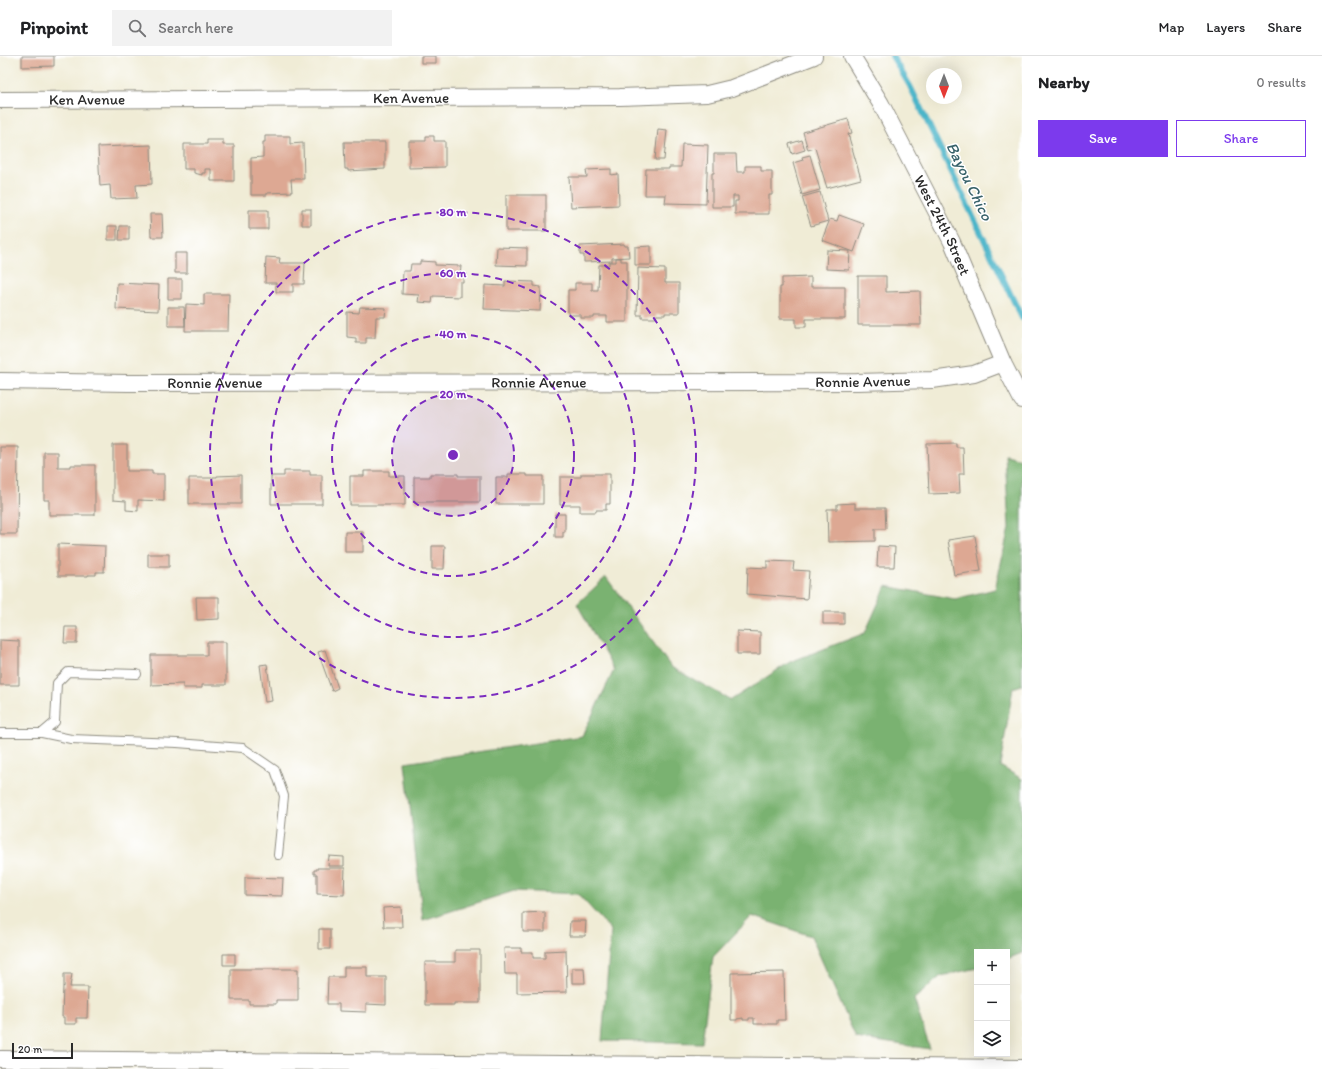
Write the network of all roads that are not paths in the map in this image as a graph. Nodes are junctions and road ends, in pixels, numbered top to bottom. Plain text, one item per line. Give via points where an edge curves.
1 (814, 56) edge
2 (852, 56) edge
3 (0, 100) edge
4 (1003, 363) junction
5 (0, 382) edge
6 (1022, 400) edge
7 (137, 674) dead end
8 (0, 733) edge
9 (42, 733) junction
10 (278, 855) dead end
11 (0, 1059) edge
12 (1022, 1068) edge

1 - 3 street, Ken Avenue via 732,88 707,94 613,97
2 - 4 street, West 24th Street via 881,104 952,242
4 - 5 street, Ronnie Avenue via 974,374 932,380 857,382
4 - 6 street, West 24th Street
7 - 9 lane via 68,672 57,683 55,722
8 - 9 lane
9 - 10 lane via 71,739 177,742 243,748 275,770 284,796
11 - 12 street

